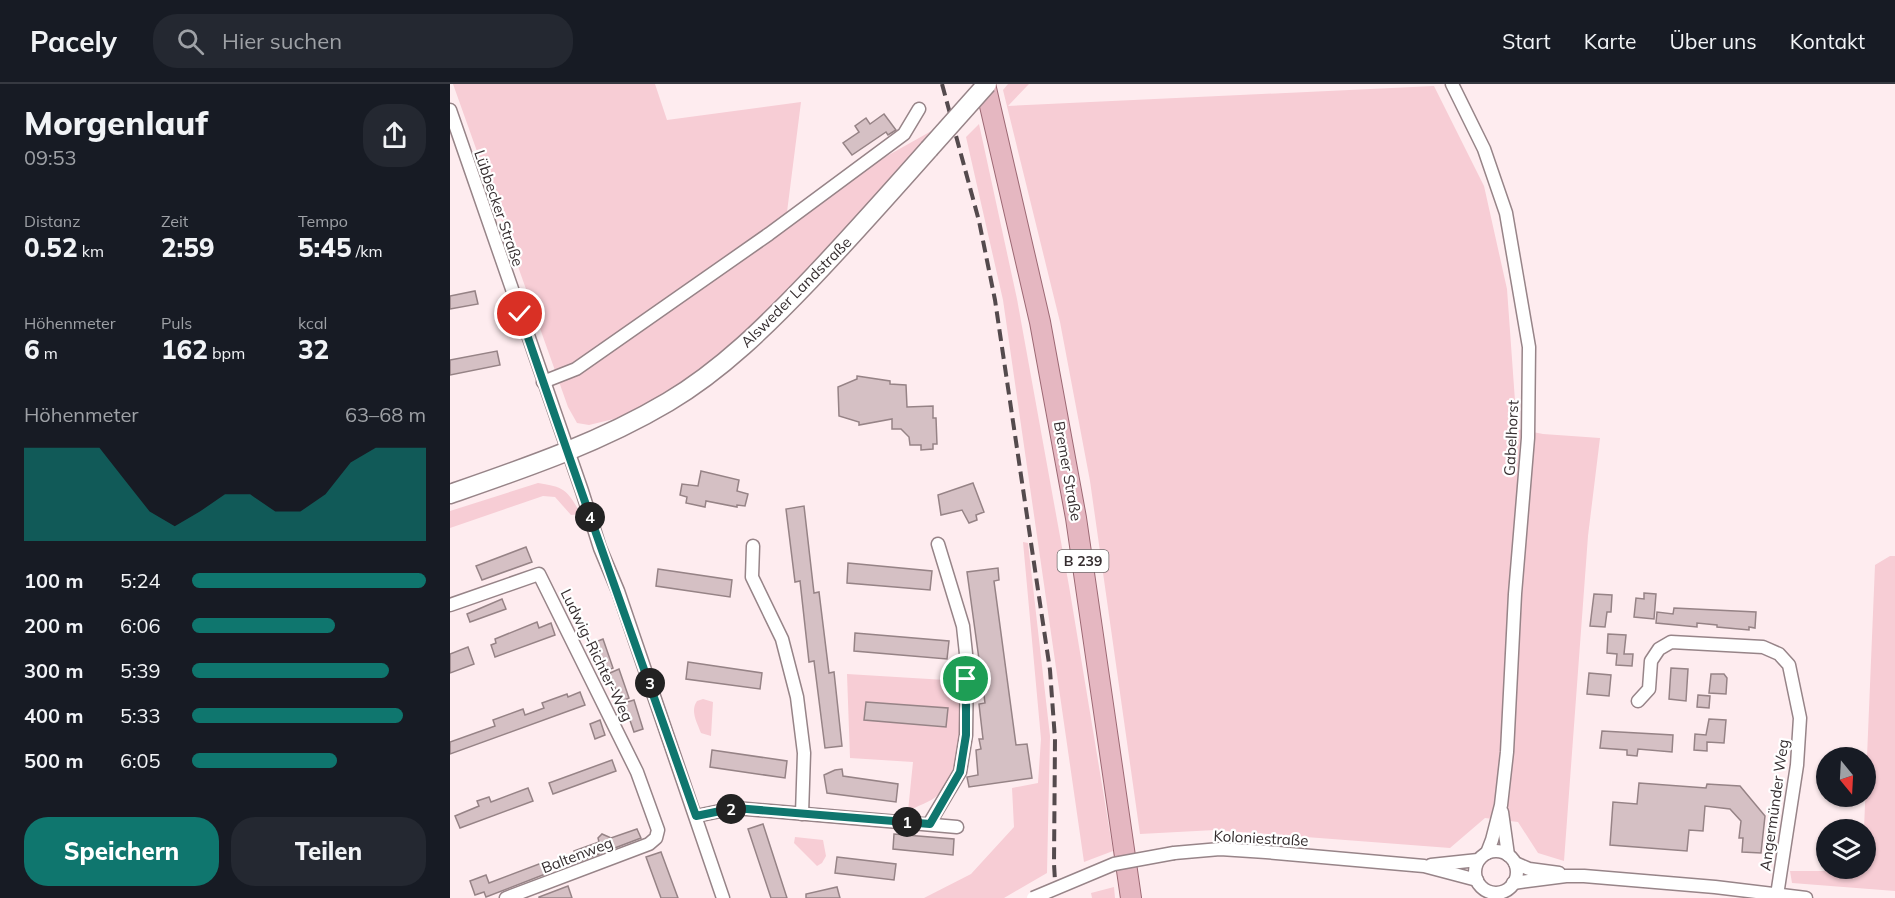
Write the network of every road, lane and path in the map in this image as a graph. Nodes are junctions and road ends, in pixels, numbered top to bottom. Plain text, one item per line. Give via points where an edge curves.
1 (986, 84) edge
2 (1452, 84) edge
3 (919, 109) dead end
4 (450, 111) edge
5 (543, 382) junction
6 (568, 452) junction
7 (450, 494) edge
8 (938, 544) dead end
9 (753, 546) dead end
10 (450, 605) edge
11 (1638, 701) dead end
12 (1501, 805) junction
13 (802, 814) junction
14 (696, 816) junction
15 (930, 824) junction
16 (957, 827) dead end
17 (656, 838) joint
18 (1482, 857) junction
19 (1511, 859) junction
20 (1424, 866) junction
21 (1566, 876) junction
22 (1477, 880) junction
23 (1507, 890) edge
24 (1487, 894) edge
25 (1777, 895) junction
26 (1792, 897) edge
27 (506, 898) edge
28 (723, 898) edge
29 (1033, 898) edge
30 (1131, 898) edge
31 (1806, 898) edge

1 - 6 main road, Alsweder Landstraße, bridge via 830,259 732,356 669,401
1 - 30 main road, Bremer Straße / B 239 via 1040,322 1074,507
2 - 12 street, Gabelhorst via 1484,149 1506,213 1529,347 1528,438
3 - 5 street via 904,134 769,234 576,369
4 - 5 street, Lübbecker Straße
5 - 6 street, Lübbecker Straße
6 - 7 main road, Alsweder Landstraße
6 - 14 street, Lübbecker Straße
8 - 15 street via 963,626 966,735 960,772
9 - 13 street via 752,577 782,639 797,698 804,753
10 - 17 street, Ludwig-Richter-Weg via 533,575 543,578 637,772 658,830
11 - 25 street, Angermünder Weg via 1649,690 1651,661 1659,649 1671,642 1763,647 1779,654 1790,665 1800,718 1797,765
12 - 18 street, Gabelhorst via 1492,840
12 - 19 street, Gabelhorst
13 - 14 street via 735,808
13 - 15 street
14 - 28 street, Lübbecker Straße
15 - 16 street
17 - 27 street, Baltenweg
18 - 19 street via 1494,851
18 - 20 street, Koloniestraße
18 - 22 street via 1475,869
19 - 21 street via 1529,869
19 - 23 street via 1516,877
20 - 22 street, Koloniestraße
20 - 29 street, Koloniestraße, bridge via 1220,849 1114,864
21 - 23 street
21 - 25 street
22 - 24 street
23 - 24 street
25 - 26 street
26 - 31 street

